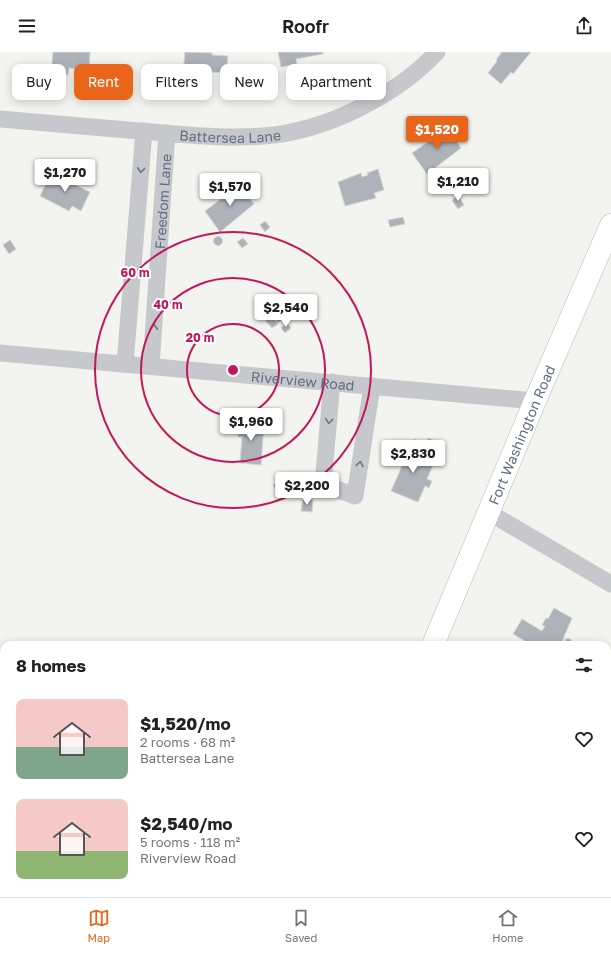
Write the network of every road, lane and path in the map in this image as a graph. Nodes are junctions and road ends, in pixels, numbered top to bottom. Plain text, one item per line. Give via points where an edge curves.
1 (437, 52) edge
2 (0, 119) edge
3 (144, 131) junction
4 (167, 133) junction
5 (611, 225) edge
6 (0, 353) edge
7 (126, 364) junction
8 (151, 366) junction
9 (332, 382) junction
10 (372, 386) junction
11 (535, 400) junction
12 (488, 512) junction
13 (611, 584) edge
14 (435, 641) edge

1 - 4 street, Battersea Lane via 413,74 379,97 324,123 263,136
2 - 3 street, Battersea Lane
3 - 4 street, Battersea Lane
3 -> 7 street, Freedom Lane
8 -> 4 street, Freedom Lane
5 - 11 main road, Fort Washington Road
6 - 7 street, Riverview Road
7 - 8 street, Riverview Road
8 - 9 street, Riverview Road
9 - 10 street, Riverview Road
9 -> 10 street via 323,484 355,496
10 - 11 street, Riverview Road
11 - 12 main road, Fort Washington Road
12 - 13 street
12 - 14 main road, Fort Washington Road

